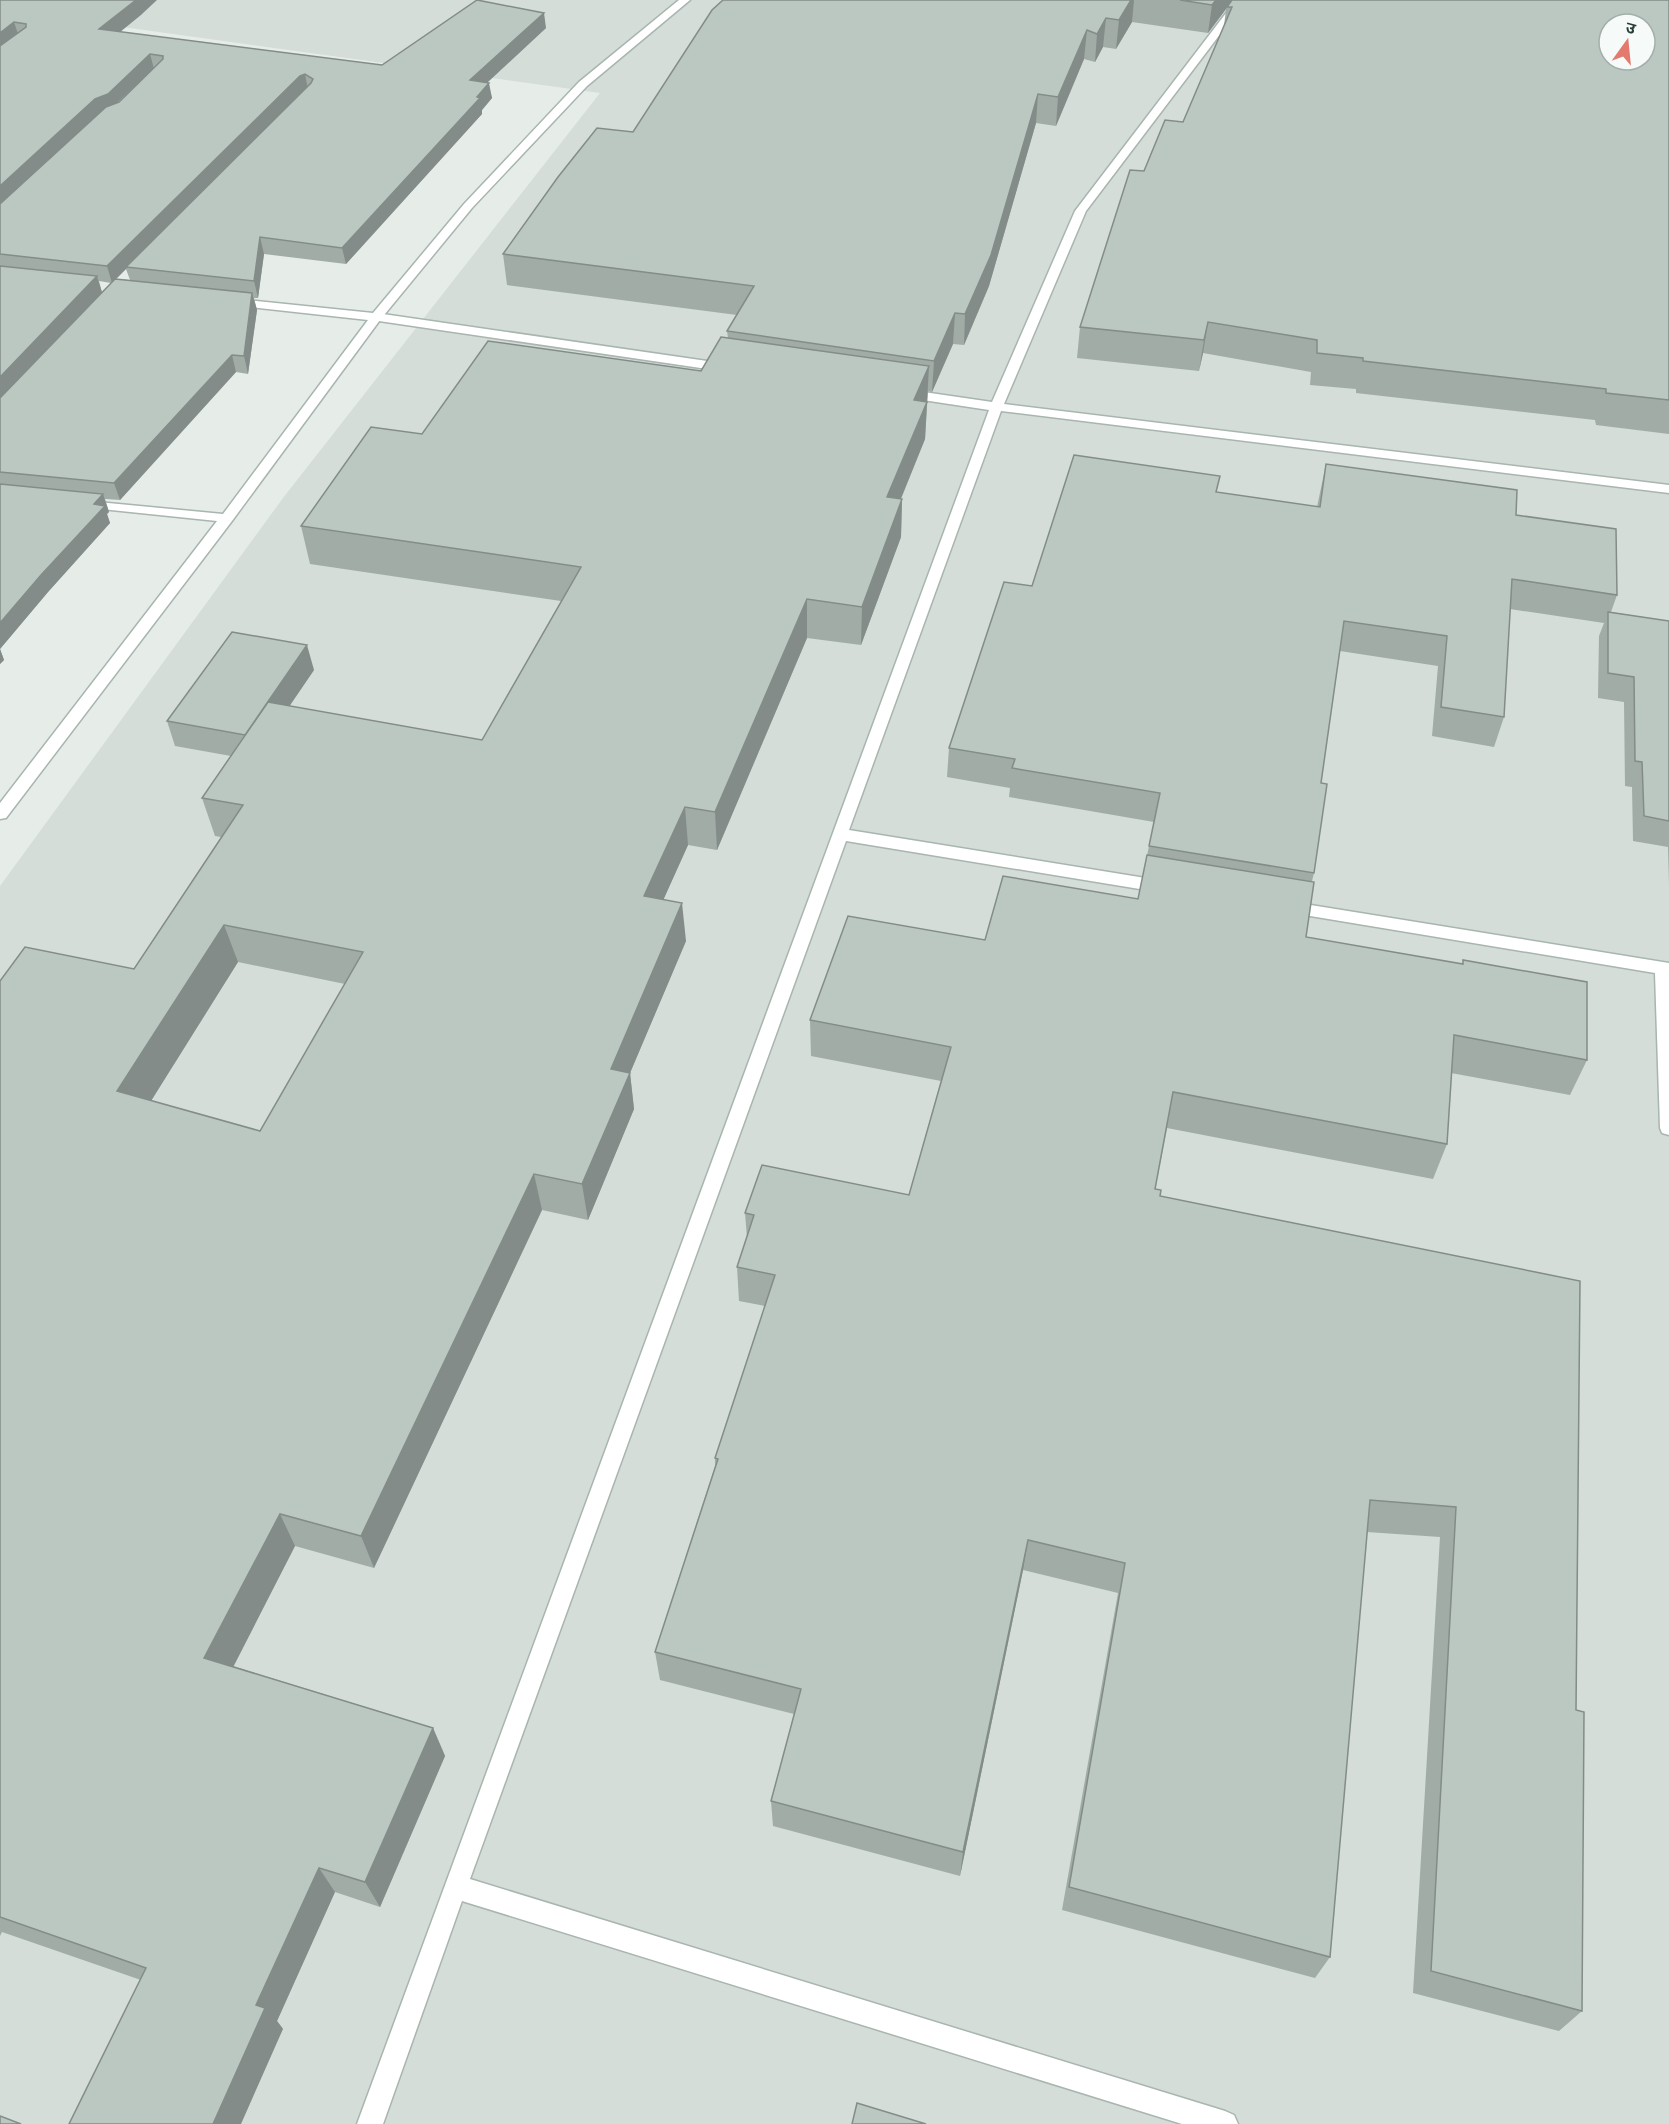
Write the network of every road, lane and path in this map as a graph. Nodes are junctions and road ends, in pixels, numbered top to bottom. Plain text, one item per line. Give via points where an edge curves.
1 (685, 0) edge
2 (1241, 0) edge
3 (222, 300) edge
4 (376, 317) junction
5 (739, 369) edge
6 (891, 392) edge
7 (996, 407) junction
8 (1669, 489) edge
9 (68, 501) edge
10 (227, 518) junction
11 (0, 814) edge
12 (840, 834) junction
13 (1181, 890) edge
14 (1275, 905) edge
15 (1666, 969) edge
16 (1669, 1128) edge
17 (455, 1887) junction
18 (370, 2124) edge
19 (1225, 2124) edge

1 - 4 street via 583,84 468,206
2 - 7 street via 1081,212
3 - 4 street
4 - 5 street
4 - 10 street
6 - 7 street
7 - 8 street
7 - 12 street
9 - 10 street
10 - 11 street
12 - 13 street
12 - 17 street
14 - 15 street
15 - 16 street
17 - 18 street
17 - 19 street

